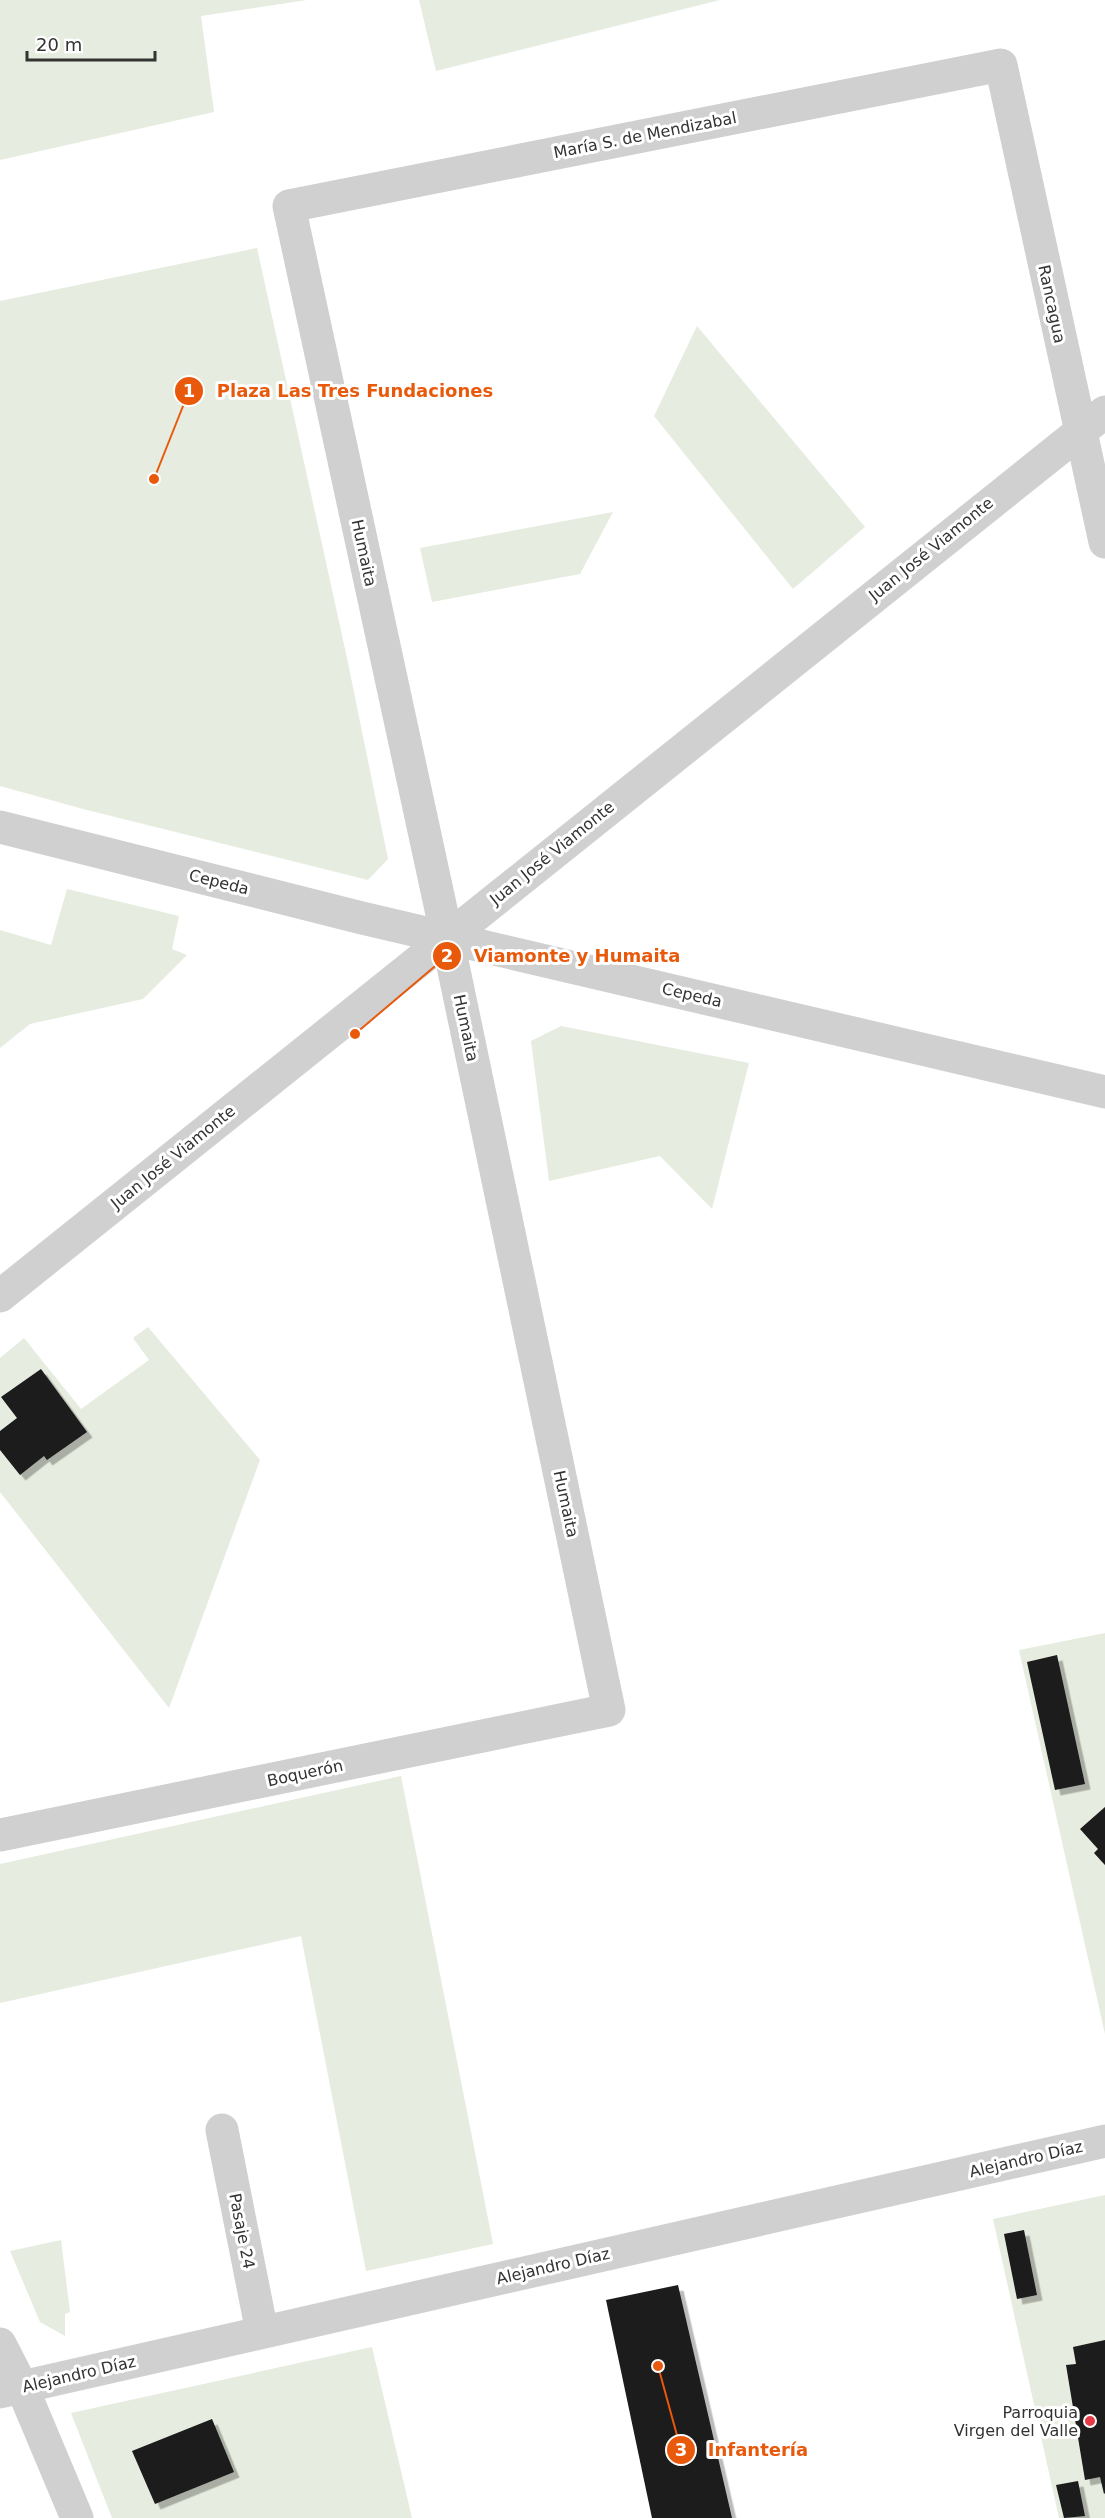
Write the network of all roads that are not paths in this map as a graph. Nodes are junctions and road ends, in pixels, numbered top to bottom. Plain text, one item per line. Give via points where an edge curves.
1 (1001, 65) joint
2 (289, 206) joint
3 (1092, 421) edge
4 (1105, 542) edge
5 (0, 827) edge
6 (447, 937) junction
7 (1105, 1092) edge
8 (0, 1296) edge
9 (609, 1710) joint
10 (0, 1835) edge
11 (222, 2130) dead end
12 (1105, 2141) edge
13 (262, 2332) junction
14 (0, 2344) edge
15 (11, 2389) edge
16 (77, 2518) edge

1 - 2 street, María S. de Mendizabal
1 - 3 street, Rancagua
2 - 6 street, Humaita
3 - 4 street, Rancagua
3 - 6 street, Juan José Viamonte
5 - 6 street, Cepeda
6 - 7 street, Cepeda
6 - 8 street, Juan José Viamonte
6 - 9 street, Humaita
9 - 10 street, Boquerón
11 - 13 street, Pasaje 24
12 - 13 street, Alejandro Díaz
13 - 15 street, Alejandro Díaz
14 - 15 street
15 - 16 street

